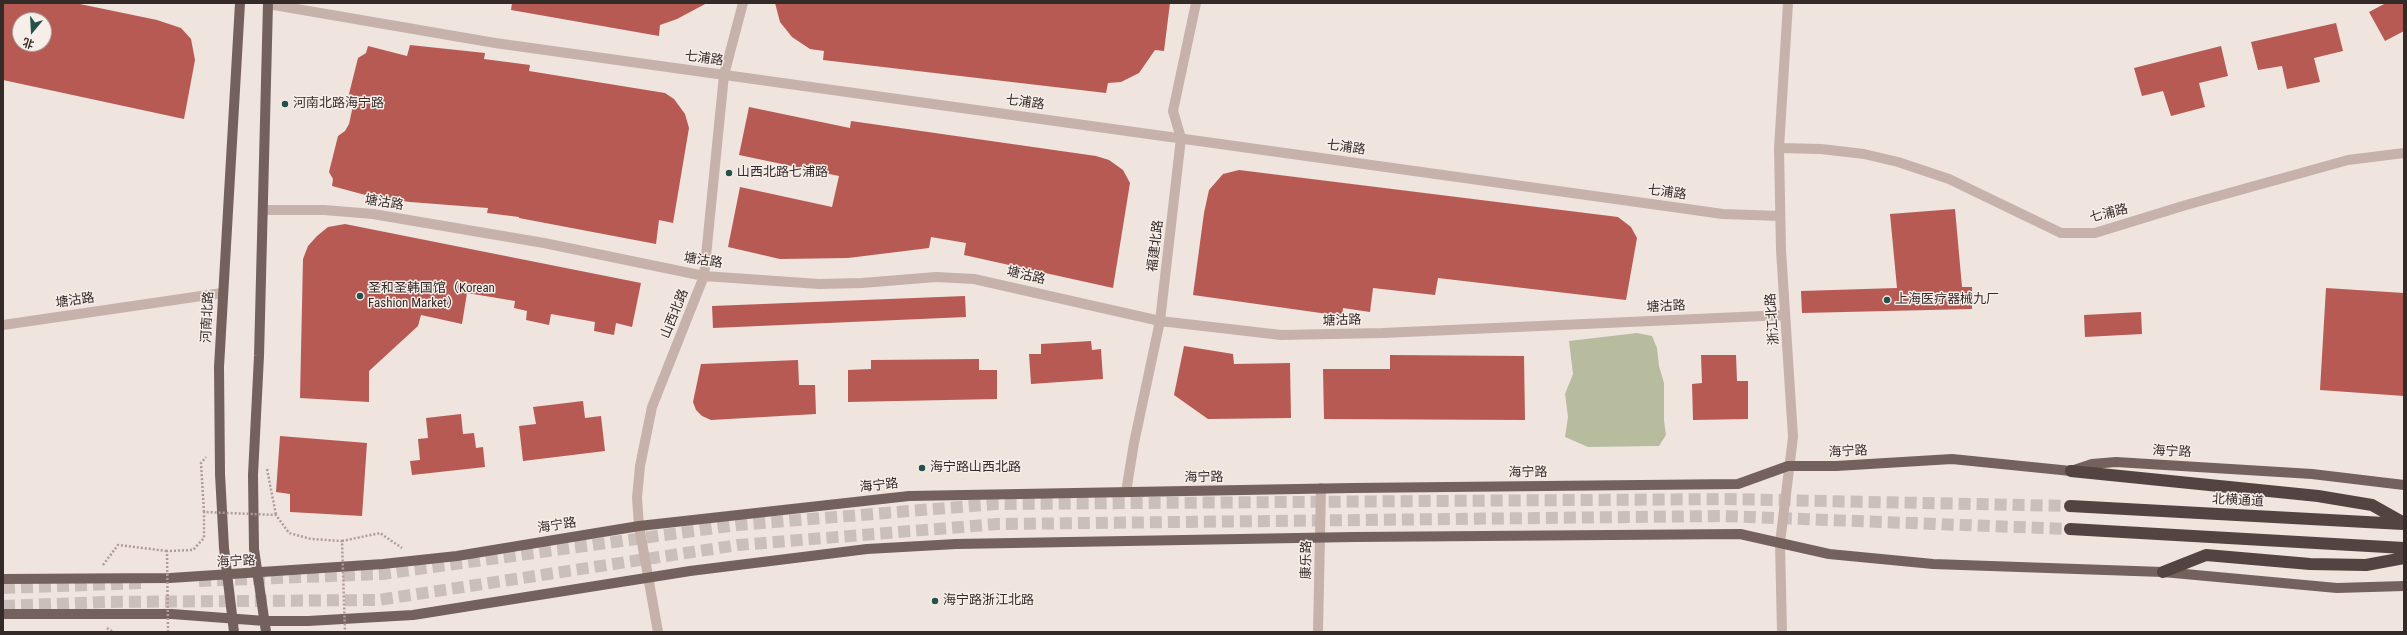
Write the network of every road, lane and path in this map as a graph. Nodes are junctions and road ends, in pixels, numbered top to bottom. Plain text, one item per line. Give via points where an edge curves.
1 (240, 3) edge
2 (742, 3) edge
3 (1196, 3) edge
4 (1788, 3) edge
5 (268, 4) edge
6 (724, 75) junction
7 (1181, 138) junction
8 (1780, 148) junction
9 (2404, 153) edge
10 (264, 210) junction
11 (1780, 216) junction
12 (704, 276) junction
13 (222, 293) junction
14 (1785, 315) junction
15 (1160, 321) junction
16 (3, 325) edge
17 (201, 463) dead end
18 (1788, 466) junction
19 (2071, 470) junction
20 (268, 473) dead end
21 (2404, 485) edge
22 (1321, 488) junction
23 (1126, 492) junction
24 (2070, 506) tunnel mouth
25 (204, 512) junction
26 (276, 515) junction
27 (2404, 524) edge
28 (639, 526) junction
29 (2070, 529) tunnel mouth
30 (380, 533) dead end
31 (1320, 538) junction
32 (342, 541) junction
33 (1780, 543) junction
34 (2404, 548) edge
35 (167, 551) junction
36 (2404, 558) edge
37 (2163, 572) junction
38 (257, 574) junction
39 (229, 575) junction
40 (649, 577) junction
41 (93, 578) junction
42 (3, 579) edge
43 (2404, 586) edge
44 (3, 614) edge
45 (232, 618) junction
46 (265, 621) junction
47 (168, 632) edge
48 (234, 632) edge
49 (266, 632) edge
50 (345, 632) edge
51 (658, 632) edge
52 (1318, 632) edge
53 (1782, 632) edge

1 - 13 main road, 河南北路
2 - 6 street, 山西北路
3 - 7 street, 福建北路 via 1173,111
4 - 8 street, 浙江北路
5 - 6 street, 七浦路 via 495,43
5 - 10 main road
6 - 7 street, 七浦路
6 - 12 street, 山西北路
7 - 11 street, 七浦路 via 1723,214
7 - 15 street, 福建北路
8 - 9 street, 七浦路 via 1864,154 1898,162 1949,180 2061,233 2096,233 2348,160
8 - 11 street, 浙江北路
10 - 12 street, 塘沽路 via 324,210 373,214 544,243
10 - 38 main road via 253,475
11 - 14 street, 浙江北路
12 - 15 street, 塘沽路 via 819,284 936,277 974,279
12 - 28 street, 山西北路 via 652,407 640,466 637,498
13 - 16 street, 塘沽路
13 - 39 main road, 河南北路 via 219,367 220,474 224,548
14 - 15 street, 塘沽路 via 1318,335 1242,331
14 - 18 street, 浙江北路 via 1793,437
15 - 23 street, 福建北路
17 - 25 path
18 - 19 main road, 海宁路 via 1836,466 1952,459
18 - 22 main road, 海宁路 via 1738,484
18 - 33 street, 浙江北路
19 - 21 main road, 海宁路 via 2092,464 2116,462 2312,474
19 - 27 highway via 2318,496 2372,505
20 - 26 path
22 - 23 main road, 海宁路
22 - 31 street, 康乐路
23 - 28 main road, 海宁路 via 909,496
24 - 27 highway, 北横通道
25 - 26 path, bridge
25 - 35 path, bridge via 204,538 193,550
26 - 32 path, bridge via 289,533 311,539
28 - 38 main road, 海宁路 via 420,561
28 - 40 street, 山西北路
29 - 34 highway
30 - 32 path
31 - 33 main road via 1740,534
31 - 40 main road via 915,546 780,559
31 - 52 street, 康乐路
32 - 50 path, bridge
33 - 37 main road via 1829,554 1934,564
33 - 53 street, 浙江北路
35 - 41 path via 118,545
35 - 47 path, bridge
36 - 37 highway via 2366,565 2310,564 2206,555
37 - 43 main road via 2337,588
38 - 39 main road, 海宁路
38 - 46 main road
39 - 41 main road, 海宁路
39 - 45 main road, 河南北路
40 - 46 main road via 413,615
40 - 51 street, 山西北路
41 - 42 main road, 海宁路
44 - 45 main road via 172,614
45 - 46 main road
45 - 48 main road, 河南北路
46 - 49 main road

